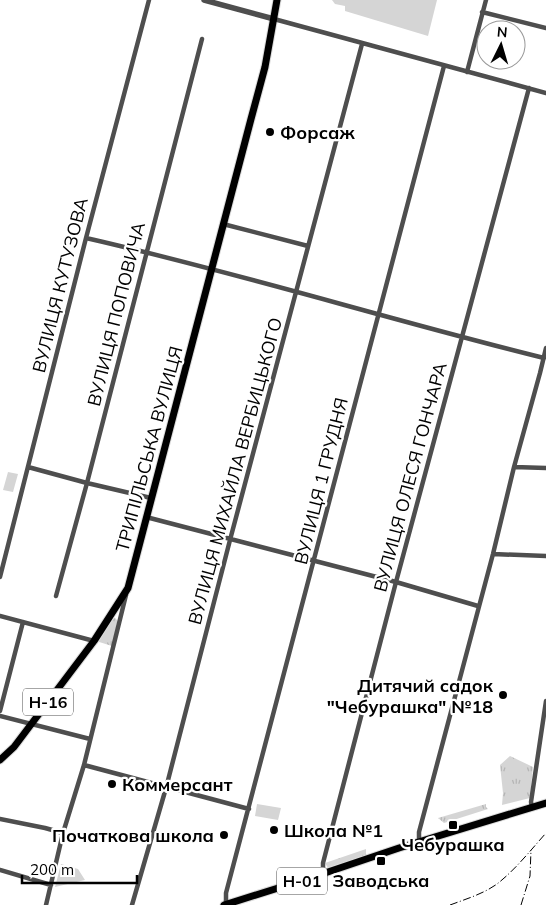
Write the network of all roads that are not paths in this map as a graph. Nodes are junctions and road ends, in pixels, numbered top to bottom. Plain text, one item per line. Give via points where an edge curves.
1 (149, 0) edge
2 (204, 0) edge
3 (277, 0) edge
4 (486, 0) edge
5 (482, 12) junction
6 (274, 19) junction
7 (546, 28) edge
8 (202, 39) dead end
9 (362, 44) junction
10 (444, 66) junction
11 (467, 72) junction
12 (529, 88) junction
13 (546, 93) edge
14 (223, 224) junction
15 (86, 238) junction
16 (308, 246) junction
17 (146, 252) junction
18 (211, 269) junction
19 (296, 292) junction
20 (378, 314) junction
21 (462, 338) junction
22 (546, 348) edge
23 (544, 358) junction
24 (543, 373) edge
25 (28, 466) junction
26 (514, 467) junction
27 (546, 468) edge
28 (86, 482) junction
29 (151, 498) junction
30 (146, 518) junction
31 (230, 540) junction
32 (493, 554) junction
33 (546, 556) edge
34 (314, 561) junction
35 (0, 577) edge
36 (396, 582) junction
37 (128, 588) junction
38 (56, 596) dead end
39 (478, 606) junction
40 (0, 616) edge
41 (23, 622) junction
42 (94, 641) junction
43 (546, 701) edge
44 (0, 711) edge
45 (0, 716) edge
46 (32, 724) junction
47 (90, 739) junction
48 (0, 760) edge
49 (84, 765) junction
50 (166, 788) junction
51 (546, 803) edge
52 (532, 808) junction
53 (249, 810) junction
54 (0, 819) edge
55 (63, 833) junction
56 (420, 842) junction
57 (0, 870) edge
58 (323, 873) junction
59 (50, 885) junction
60 (46, 905) edge
61 (132, 905) edge
62 (225, 905) edge

1 - 15 street, ВУЛИЦЯ КУТУЗОВА
2 - 6 street
3 - 6 main road, ТРИПІЛЬСЬКА ВУЛИЦЯ
4 - 5 street
5 - 7 street
5 - 11 street
6 - 9 street
6 - 14 main road, ТРИПІЛЬСЬКА ВУЛИЦЯ via 265,67
8 - 17 street, ВУЛИЦЯ ПОПОВИЧА
9 - 10 street
9 - 16 street, ВУЛИЦЯ МИХАЙЛА ВЕРБИЦЬКОГО
10 - 11 street
10 - 20 street, ВУЛИЦЯ 1 ГРУДНЯ
11 - 12 street
12 - 13 street
12 - 21 street, ВУЛИЦЯ ОЛЕСЯ ГОНЧАРА
14 - 16 street
14 - 18 main road, ТРИПІЛЬСЬКА ВУЛИЦЯ
15 - 17 street
15 - 25 street, ВУЛИЦЯ КУТУЗОВА
16 - 19 street, ВУЛИЦЯ МИХАЙЛА ВЕРБИЦЬКОГО
17 - 18 street
17 - 28 street, ВУЛИЦЯ ПОПОВИЧА
18 - 19 street
18 - 29 main road, ТРИПІЛЬСЬКА ВУЛИЦЯ
19 - 20 street
19 - 31 street, ВУЛИЦЯ МИХАЙЛА ВЕРБИЦЬКОГО
20 - 21 street
20 - 34 street, ВУЛИЦЯ 1 ГРУДНЯ
21 - 23 street
21 - 36 street, ВУЛИЦЯ ОЛЕСЯ ГОНЧАРА
22 - 23 street
23 - 24 street
24 - 26 street
25 - 28 street
25 - 35 street, ВУЛИЦЯ КУТУЗОВА
26 - 27 street
26 - 32 street
28 - 29 street
28 - 38 street, ВУЛИЦЯ ПОПОВИЧА
29 - 30 main road, ТРИПІЛЬСЬКА ВУЛИЦЯ
30 - 31 street
30 - 37 main road, ТРИПІЛЬСЬКА ВУЛИЦЯ
31 - 34 street
31 - 50 street, ВУЛИЦЯ МИХАЙЛА ВЕРБИЦЬКОГО
32 - 33 street
32 - 39 street
34 - 36 street
34 - 53 street, ВУЛИЦЯ 1 ГРУДНЯ
36 - 39 street
36 - 58 street, ВУЛИЦЯ ОЛЕСЯ ГОНЧАРА
37 - 42 main road
37 - 47 street, ТРИПІЛЬСЬКА ВУЛИЦЯ
39 - 56 street via 419,832
40 - 41 street
41 - 42 street
41 - 44 street
42 - 46 main road, Н-16
43 - 52 street
45 - 46 street
46 - 47 street
46 - 48 main road, Н-16
47 - 49 street, ТРИПІЛЬСЬКА ВУЛИЦЯ
49 - 50 street
49 - 55 street, ТРИПІЛЬСЬКА ВУЛИЦЯ
50 - 53 street
50 - 61 street, ВУЛИЦЯ МИХАЙЛА ВЕРБИЦЬКОГО
51 - 52 main road, Н-01
52 - 56 main road, Н-01
53 - 62 street, ВУЛИЦЯ 1 ГРУДНЯ
54 - 55 street
55 - 59 street, ТРИПІЛЬСЬКА ВУЛИЦЯ
56 - 58 main road, Н-01
57 - 59 street
58 - 62 main road, Н-01
59 - 60 street, ТРИПІЛЬСЬКА ВУЛИЦЯ

